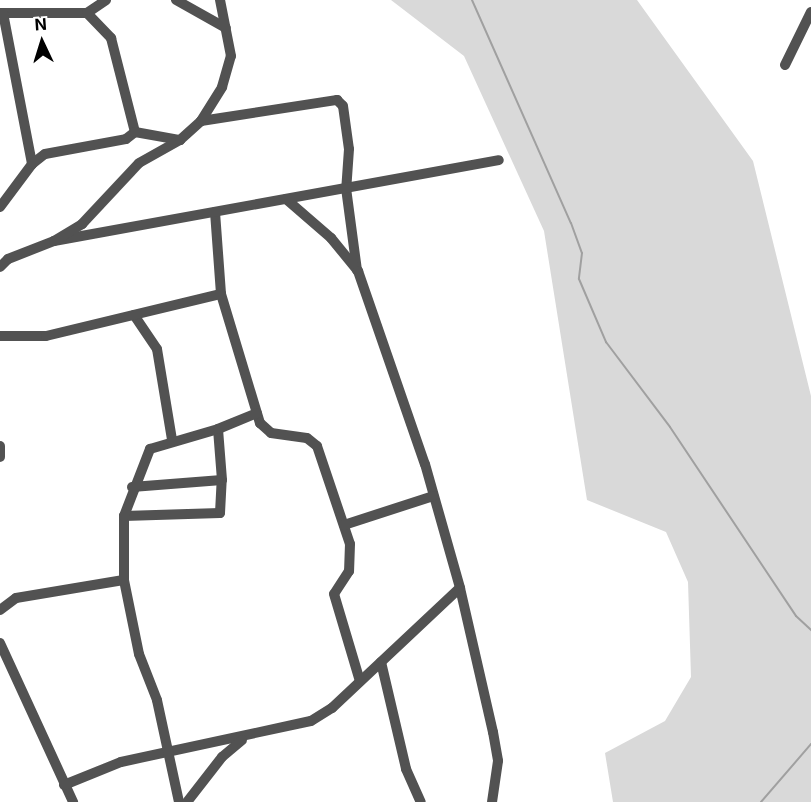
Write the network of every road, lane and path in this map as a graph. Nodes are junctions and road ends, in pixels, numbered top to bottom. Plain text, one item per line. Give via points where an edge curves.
1 (106, 0) edge
2 (176, 0) edge
3 (220, 0) edge
4 (811, 12) edge
5 (2, 13) edge
6 (87, 13) junction
7 (226, 28) junction
8 (785, 65) dead end
9 (201, 121) junction
10 (135, 132) junction
11 (180, 140) junction
12 (499, 160) dead end
13 (32, 164) junction
14 (346, 188) junction
15 (286, 199) junction
16 (0, 207) edge
17 (215, 212) junction
18 (54, 241) junction
19 (0, 267) edge
20 (358, 271) junction
21 (221, 294) junction
22 (134, 315) junction
23 (0, 336) edge
24 (257, 412) junction
25 (218, 429) junction
26 (172, 440) junction
27 (0, 446) edge
28 (0, 458) edge
29 (222, 480) junction
30 (132, 487) junction
31 (434, 496) junction
32 (124, 516) junction
33 (344, 525) junction
34 (124, 580) junction
35 (460, 588) junction
36 (0, 610) edge
37 (0, 643) edge
38 (381, 662) junction
39 (360, 681) junction
40 (244, 738) junction
41 (169, 755) junction
42 (64, 785) junction
43 (73, 802) edge
44 (179, 802) edge
45 (187, 802) edge
46 (421, 802) edge
47 (492, 802) edge

1 - 6 street
2 - 7 street
3 - 7 street
4 - 8 street
5 - 6 street
5 - 13 street
6 - 10 street via 111,38
7 - 9 street via 231,56 228,71
9 - 11 street
9 - 14 street via 338,100 343,106 349,149
10 - 11 street
10 - 13 street via 126,139 45,154
11 - 18 street via 140,163 81,224
12 - 14 street
13 - 16 street
14 - 15 street
14 - 20 street
15 - 17 street
15 - 20 street via 331,238
17 - 18 street
17 - 21 street
18 - 19 street via 8,259
20 - 31 street
21 - 22 street
21 - 24 street
22 - 23 street via 46,336
22 - 26 street via 157,349
24 - 25 street
24 - 33 street via 260,423 271,433 307,438 317,446
25 - 26 street
25 - 29 street
26 - 30 street via 157,444 144,456
27 - 28 street
29 - 30 street
29 - 32 street via 220,513
30 - 32 street
31 - 33 street
31 - 35 street
32 - 34 street
33 - 39 street via 352,560 334,594
34 - 36 street via 16,598
34 - 41 street via 139,654 157,700
35 - 38 street
35 - 47 street via 498,761
37 - 42 street
38 - 39 street
38 - 46 street via 406,770
39 - 40 street via 311,721
40 - 41 street
40 - 45 street via 222,757
41 - 42 street via 101,768
41 - 44 street
42 - 43 street

